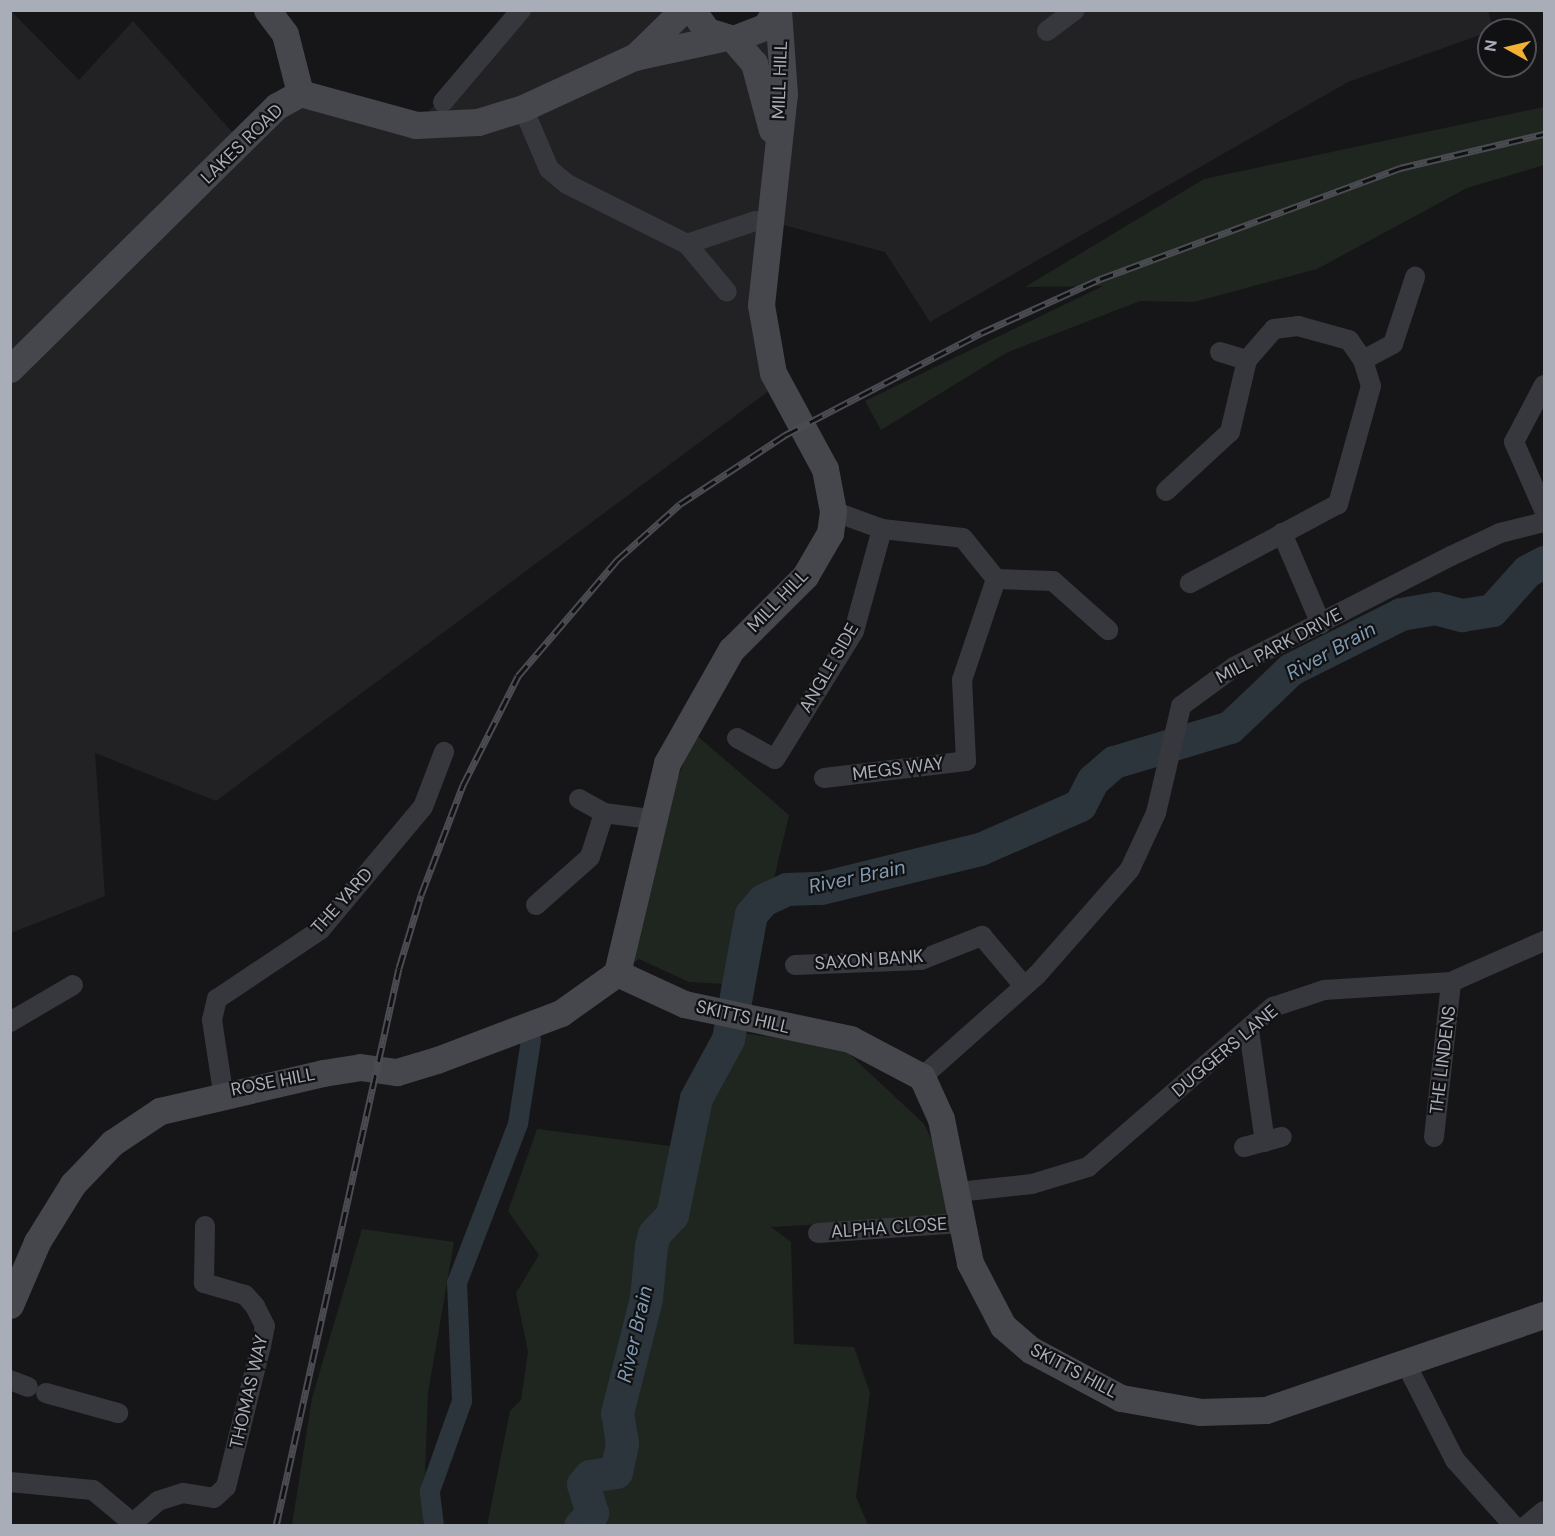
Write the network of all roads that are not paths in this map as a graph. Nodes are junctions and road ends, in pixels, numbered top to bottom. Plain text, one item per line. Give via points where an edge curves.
1 (267, 10) edge
2 (520, 10) edge
3 (683, 10) edge
4 (692, 10) edge
5 (777, 10) edge
6 (1075, 10) edge
7 (1047, 31) dead end
8 (728, 39) junction
9 (634, 57) junction
10 (300, 93) junction
11 (443, 102) dead end
12 (523, 108) junction
13 (776, 149) junction
14 (755, 221) dead end
15 (687, 244) junction
16 (1414, 277) dead end
17 (727, 292) dead end
18 (1220, 352) dead end
19 (1247, 360) junction
20 (1363, 360) junction
21 (10, 369) edge
22 (1545, 385) edge
23 (1166, 491) dead end
24 (1545, 510) edge
25 (833, 511) junction
26 (1545, 522) edge
27 (882, 529) junction
28 (1282, 533) junction
29 (996, 579) junction
30 (1190, 583) dead end
31 (1321, 624) junction
32 (1108, 630) dead end
33 (737, 738) dead end
34 (444, 752) dead end
35 (824, 778) dead end
36 (579, 799) dead end
37 (604, 813) junction
38 (650, 819) junction
39 (536, 905) dead end
40 (1545, 941) edge
41 (795, 965) dead end
42 (617, 972) junction
43 (1451, 982) junction
44 (73, 985) dead end
45 (1024, 986) junction
46 (10, 1022) edge
47 (1249, 1030) junction
48 (922, 1077) junction
49 (224, 1092) junction
50 (1434, 1137) dead end
51 (1244, 1147) dead end
52 (958, 1192) junction
53 (961, 1223) junction
54 (205, 1226) dead end
55 (818, 1233) dead end
56 (10, 1305) edge
57 (1545, 1315) edge
58 (1405, 1362) junction
59 (28, 1387) edge
60 (118, 1413) dead end
61 (10, 1482) edge
62 (1545, 1512) edge
63 (135, 1524) edge
64 (1514, 1526) edge
65 (1526, 1526) edge

1 - 10 street via 285,34
2 - 11 street
3 - 9 street, LAKES ROAD
4 - 8 street, MILL HILL via 707,31
5 - 8 street, LAKES ROAD via 765,27
5 - 13 street, MILL HILL via 783,94
6 - 7 street
8 - 9 street, LAKES ROAD
8 - 13 street, MILL HILL via 754,63 763,84
9 - 12 street, LAKES ROAD
10 - 12 street, LAKES ROAD via 416,126 478,122
10 - 21 street, LAKES ROAD via 277,106
12 - 15 street via 549,169 567,184
13 - 25 street, MILL HILL via 761,306 765,344 773,373 825,469
14 - 15 street
15 - 17 street
16 - 20 street via 1393,344
18 - 19 street
19 - 20 street via 1274,328 1298,326 1349,340
19 - 23 street via 1230,432
20 - 28 street via 1371,386 1338,504
22 - 24 street via 1514,442
25 - 27 street
25 - 38 street, MILL HILL via 817,559 731,650 685,725 667,763
26 - 31 street, MILL PARK DRIVE via 1491,538
27 - 29 street via 963,538
27 - 33 street, ANGLE SIDE via 854,631 775,759
28 - 30 street
28 - 31 street
29 - 32 street via 1053,581
29 - 35 street, MEGS WAY via 962,680 966,761
31 - 45 street, MILL PARK DRIVE via 1215,678 1181,706 1171,732 1156,813 1130,869
34 - 49 street, THE YARD via 423,807 320,930 216,999 212,1020
36 - 37 street
37 - 38 street
37 - 39 street via 590,857
38 - 42 street, MILL HILL
40 - 43 street, DUGGERS LANE
41 - 45 street, SAXON BANK via 921,960 982,936
42 - 48 street, SKITTS HILL via 684,1004 850,1040
42 - 49 street, ROSE HILL via 561,1013 398,1072 360,1067
43 - 47 street, DUGGERS LANE via 1324,990 1273,1007
43 - 50 street, THE LINDENS
44 - 46 street
45 - 48 street, MILL PARK DRIVE
47 - 51 street via 1273,1139
47 - 52 street, DUGGERS LANE via 1088,1167 1032,1184
48 - 52 street, SKITTS HILL via 941,1119
49 - 56 street, ROSE HILL via 160,1111 98,1154 46,1224
52 - 53 street, SKITTS HILL
53 - 55 street, ALPHA CLOSE
53 - 58 street, SKITTS HILL via 970,1263 1004,1326 1031,1350 1121,1398 1200,1412 1266,1410
54 - 63 street, THOMAS WAY via 204,1283 250,1300 265,1326 261,1346 226,1487 213,1497 183,1492 158,1501
57 - 58 street, SKITTS HILL
58 - 64 street via 1455,1460
59 - 60 street
61 - 63 street via 80,1486 103,1496
62 - 65 street

